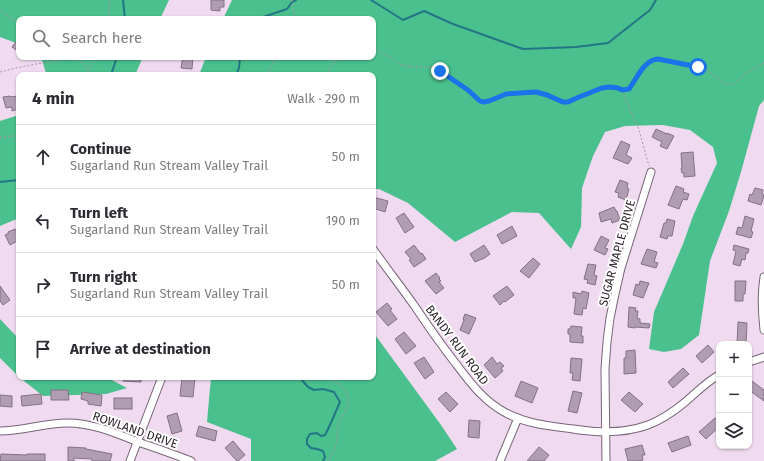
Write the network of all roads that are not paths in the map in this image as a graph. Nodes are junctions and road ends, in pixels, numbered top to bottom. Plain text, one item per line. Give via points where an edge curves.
1 (651, 172) road end
2 (376, 253) edge
3 (764, 277) edge
4 (764, 330) edge
5 (764, 357) edge
6 (752, 361) edge
7 (716, 377) edge
8 (161, 380) edge
9 (518, 418) junction
10 (0, 431) edge
11 (606, 432) junction
12 (138, 441) junction
13 (130, 461) edge
14 (191, 461) edge
15 (500, 461) edge
16 (606, 461) edge

1 - 11 street, SUGAR MAPLE DRIVE via 621,268 610,318 605,369
2 - 9 street, BANDY RUN ROAD via 471,384 494,405
3 - 4 street
5 - 6 street
7 - 11 street, BANDY RUN ROAD via 659,420 634,429
8 - 12 street
9 - 11 street, BANDY RUN ROAD via 541,425
9 - 15 street
10 - 12 street, ROWLAND DRIVE via 55,423 84,424
11 - 16 street, SUGAR MAPLE DRIVE
12 - 13 street
12 - 14 street, ROWLAND DRIVE

